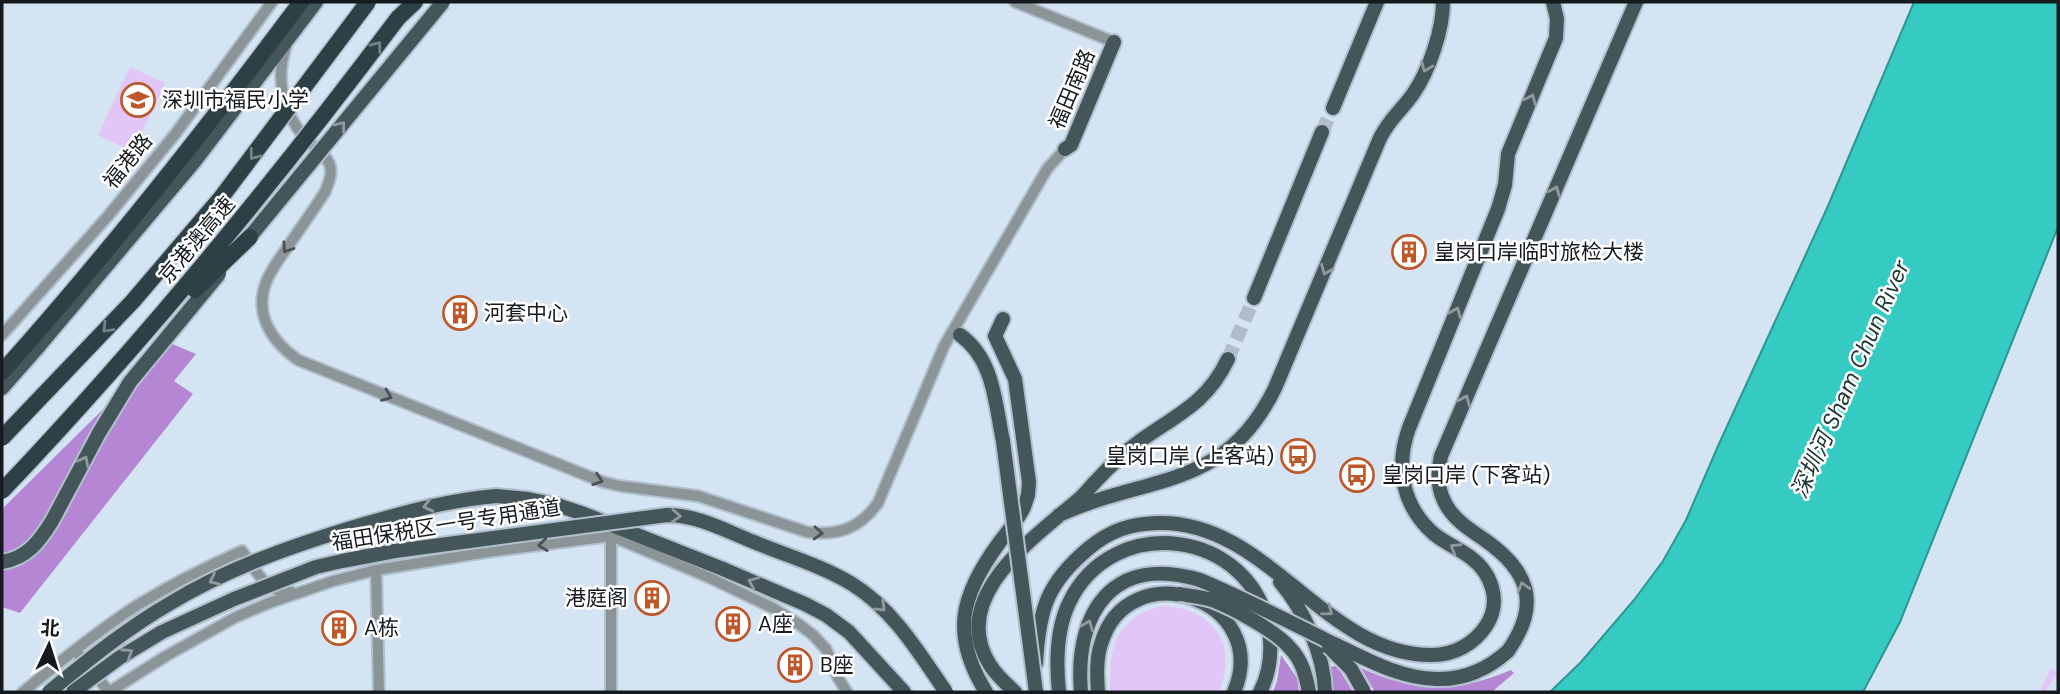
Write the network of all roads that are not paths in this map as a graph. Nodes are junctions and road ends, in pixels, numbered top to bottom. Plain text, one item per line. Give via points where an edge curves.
1 (272, 2) edge
2 (301, 2) edge
3 (316, 2) edge
4 (368, 2) edge
5 (412, 2) edge
6 (443, 2) edge
7 (1015, 2) edge
8 (1377, 2) edge
9 (1443, 2) edge
10 (1553, 2) edge
11 (1636, 2) edge
12 (287, 42) junction
13 (1114, 43) joint
14 (1332, 108) tunnel mouth
15 (1322, 132) tunnel mouth
16 (1065, 149) joint
17 (250, 237) junction
18 (46, 287) junction
19 (1254, 298) tunnel mouth
20 (62, 303) junction
21 (1003, 319) dead end
22 (2, 335) edge
23 (960, 335) dead end
24 (128, 355) junction
25 (1228, 359) tunnel mouth
26 (2, 372) edge
27 (2, 388) edge
28 (2, 438) edge
29 (2, 491) edge
30 (1059, 515) junction
31 (1211, 533) junction
32 (611, 536) junction
33 (2, 562) edge
34 (376, 570) junction
35 (298, 592) junction
36 (1180, 594) junction
37 (1305, 629) junction
38 (75, 650) junction
39 (1000, 678) junction
40 (23, 692) edge
41 (49, 692) edge
42 (73, 692) edge
43 (109, 692) edge
44 (379, 692) edge
45 (611, 692) edge
46 (847, 692) edge
47 (904, 692) edge
48 (946, 692) edge
49 (986, 692) edge
50 (1016, 692) edge
51 (1021, 692) edge
52 (1036, 692) edge
53 (1059, 692) edge
54 (1081, 692) edge
55 (1098, 692) edge
56 (1234, 692) edge
57 (1260, 692) edge
58 (1309, 692) edge
59 (1325, 692) edge
60 (1364, 692) edge

1 - 18 street, 福港路 via 176,133
2 - 20 highway via 189,151
3 - 12 main road
4 -> 28 highway, 京港澳高速, bridge via 220,199 133,301
24 -> 5 highway, 京港澳高速, bridge via 236,227
17 -> 6 main road, bridge
7 - 13 street
8 - 14 main road
9 -> 30 main road via 1438,34 1420,82 1380,138 1275,388 1256,421 1230,449 1205,466
31 -> 10 main road via 1242,548 1350,628 1394,649 1429,656 1452,653 1487,625 1495,600 1486,575 1422,521 1405,491 1401,461 1409,428 1501,201 1511,148 1553,46 1557,26
37 -> 11 main road, bridge via 1380,666 1437,680 1486,667 1517,638 1527,609 1523,583 1510,561 1448,509 1439,486 1441,456
12 -> 16 street via 280,77 291,119 330,162 331,172 325,192 267,279 263,293 265,325 285,351 603,482 698,496 807,532 841,531 869,515 944,346 1047,169
12 - 27 main road via 169,193
13 - 16 main road, 福田南路 via 1071,145
15 - 19 main road
17 - 24 highway, bridge
33 -> 17 main road, bridge via 37,545 130,382
18 - 20 street via 56,289
18 - 22 street, 福港路
20 - 26 highway
21 - 49 main road via 995,336 1015,379 1029,482 1020,516 966,601 966,643
23 - 52 main road, bridge via 974,346 990,375
24 - 29 highway, 京港澳高速, bridge
25 - 30 main road via 1204,396 1124,454
30 - 39 main road via 1007,564 982,601 980,643
31 - 52 main road, bridge via 1167,523 1135,524 1095,544 1063,572 1040,620
31 - 59 main road via 1260,563 1285,589 1315,645
32 -> 34 street
32 - 45 street
32 - 46 street via 719,582 800,625 826,649
34 - 35 street
34 - 44 street
35 - 38 street via 269,587 243,551 155,595
35 - 43 street via 203,634
36 - 55 main road via 1152,595 1116,617 1101,643
36 - 56 main road, bridge via 1214,609 1232,631 1240,656
36 - 58 main road, bridge via 1211,600 1279,637 1300,661
54 -> 37 main road, bridge via 1082,643 1090,619 1104,598 1139,575 1169,572 1200,580
37 - 60 main road, bridge via 1339,656
38 - 40 street
38 - 43 street
39 - 50 main road
39 - 51 main road
47 -> 41 main road, 福田保税区一号专用通道, bridge via 849,632 805,604 584,514 496,496 410,510 283,550 210,581 144,619
42 -> 48 main road, 福田保税区一号专用通道, bridge via 162,632 316,568 376,554 667,515 706,522 850,583 894,620
53 - 57 main road via 1064,616 1088,575 1117,553 1172,542 1194,546 1224,561 1259,599 1270,638 1268,670

